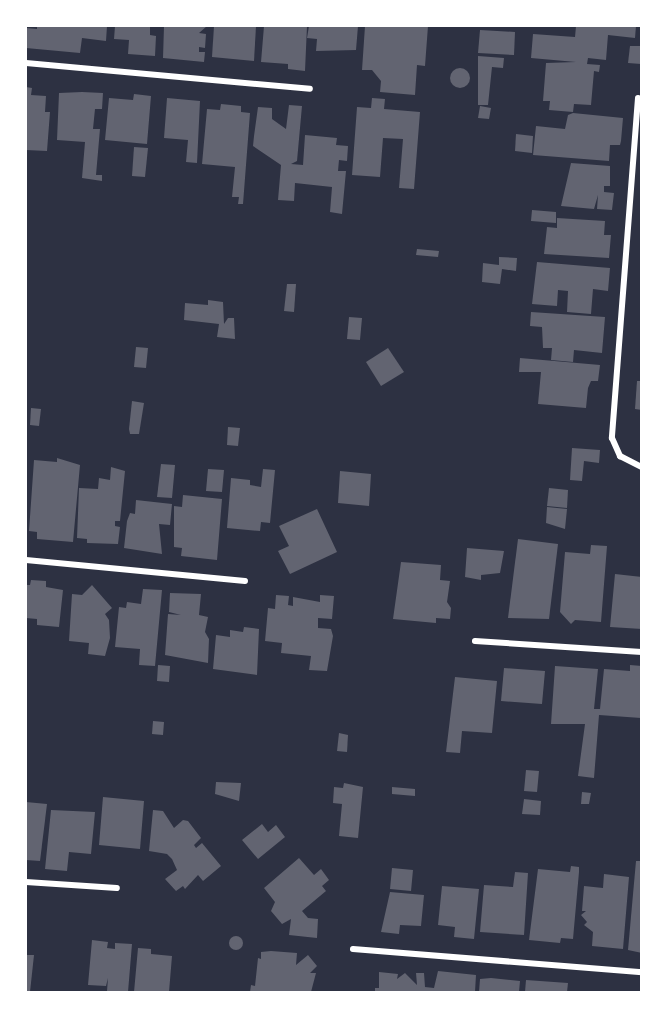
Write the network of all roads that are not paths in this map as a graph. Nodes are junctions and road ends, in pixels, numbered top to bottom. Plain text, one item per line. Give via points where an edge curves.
1 (26, 63) edge
2 (310, 89) dead end
3 (638, 98) dead end
4 (642, 466) edge
5 (26, 560) edge
6 (245, 581) dead end
7 (476, 641) dead end
8 (642, 652) edge
9 (26, 882) edge
10 (117, 888) dead end
11 (353, 949) dead end
12 (642, 972) edge

1 - 2 street
3 - 4 street via 612,438 620,456
5 - 6 street
7 - 8 street
9 - 10 street
11 - 12 street

